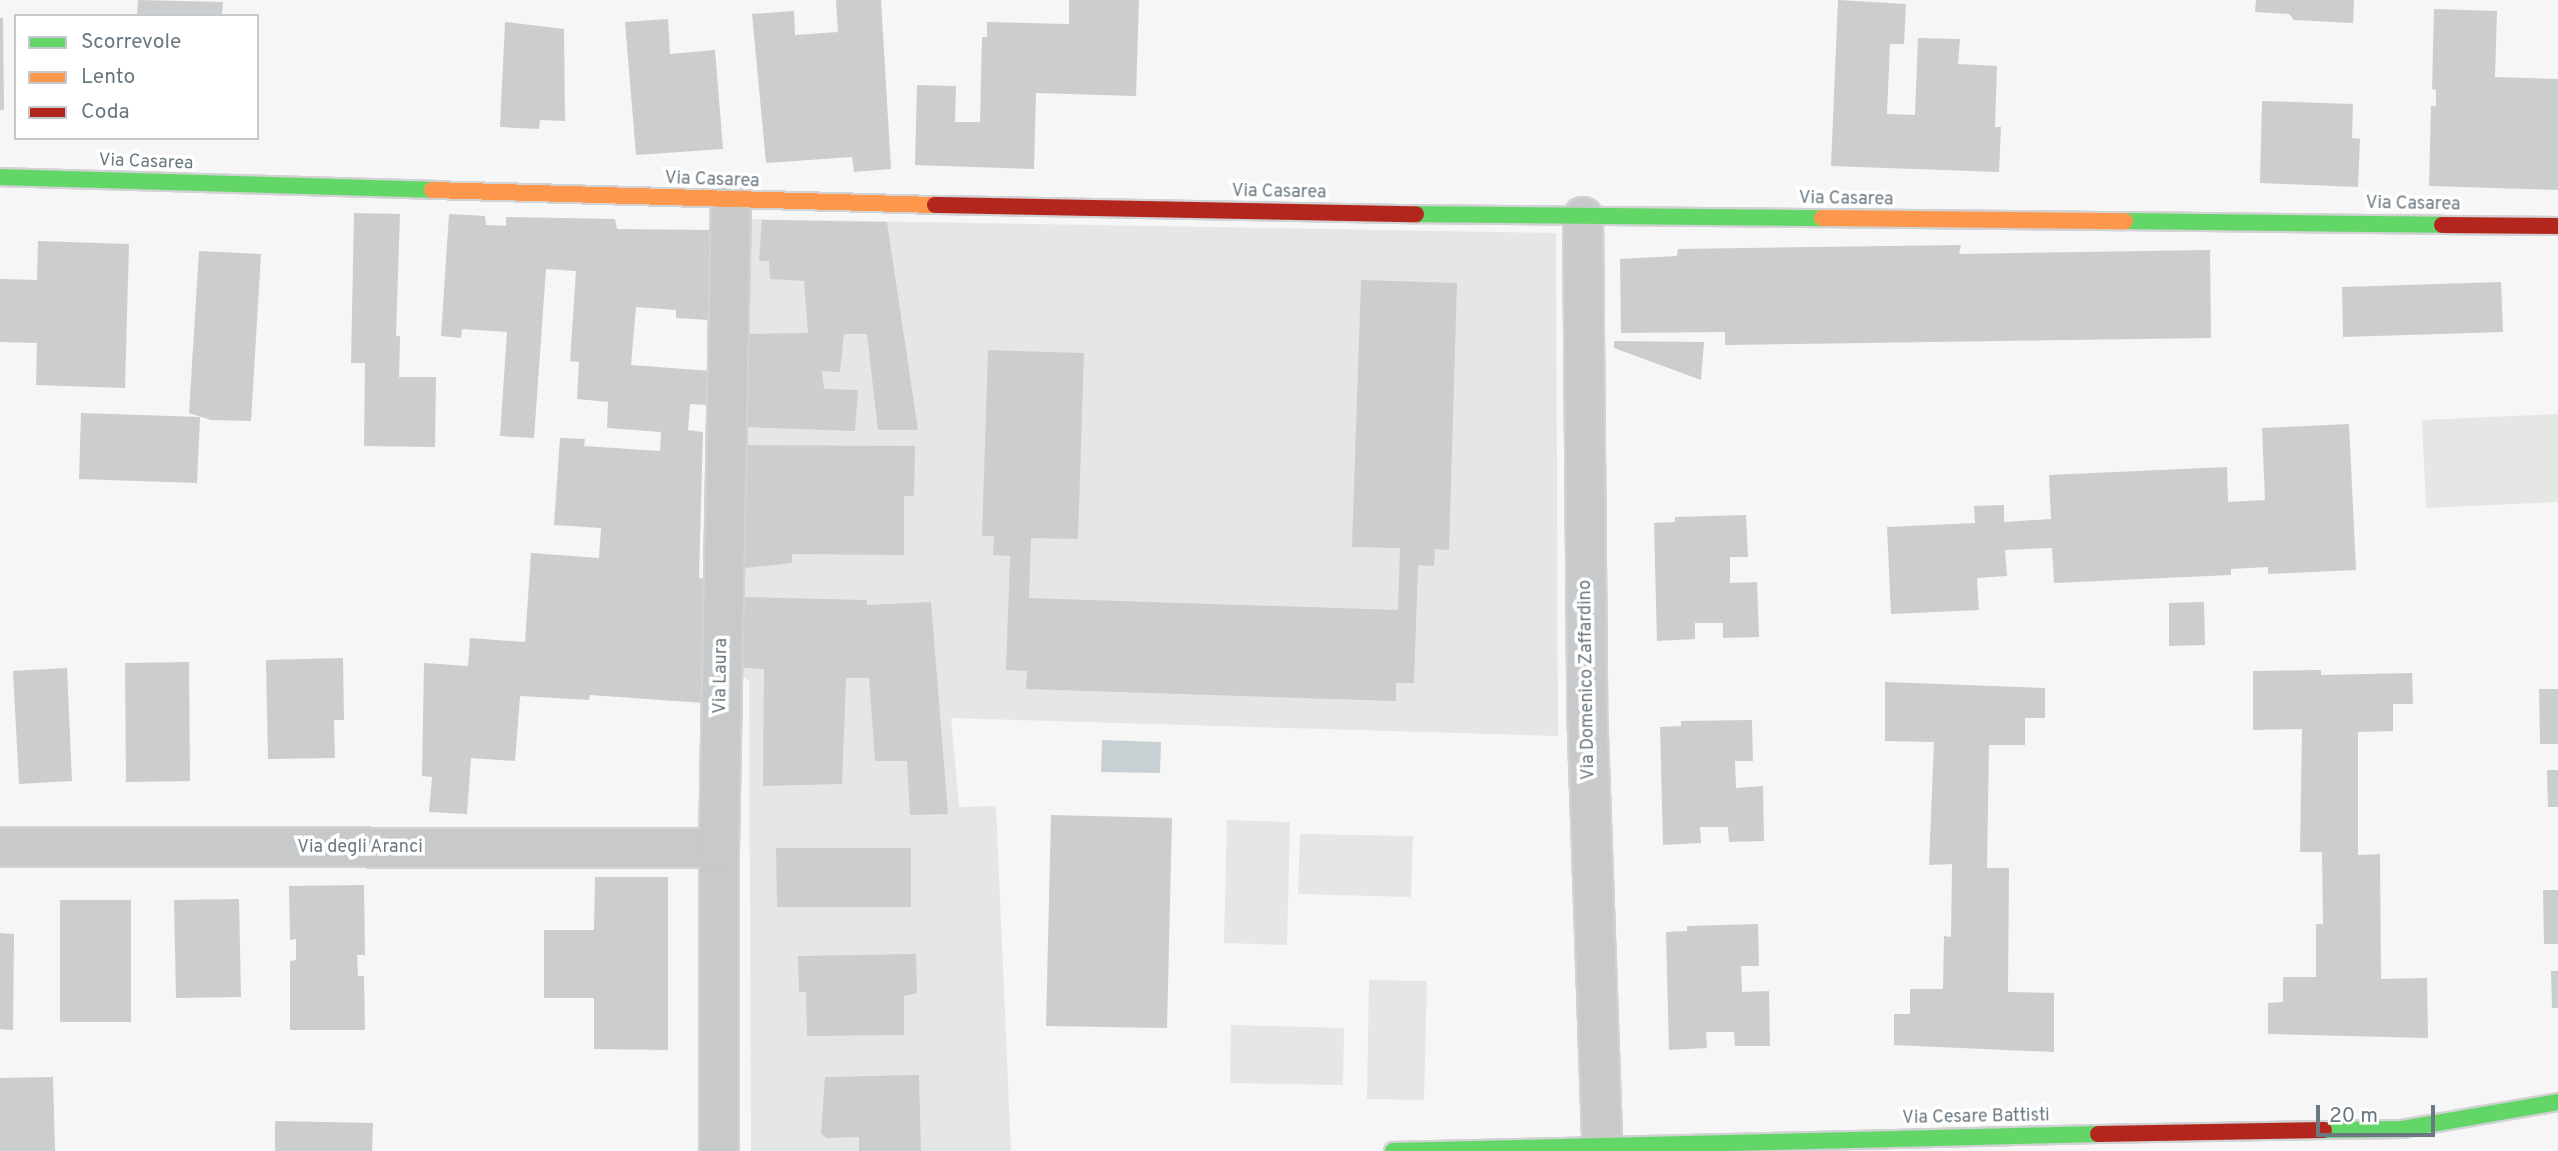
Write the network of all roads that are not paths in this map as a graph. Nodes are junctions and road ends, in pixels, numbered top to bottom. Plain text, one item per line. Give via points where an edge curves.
1 (0, 177) edge
2 (731, 201) junction
3 (1583, 217) junction
4 (2558, 226) edge
5 (0, 847) edge
6 (719, 848) junction
7 (2558, 1102) edge
8 (1602, 1143) junction
9 (719, 1151) edge
10 (1393, 1151) edge

1 - 2 street, Via Casarea
2 - 3 street, Via Casarea
2 - 6 street, Via Laura
3 - 4 street, Via Casarea
3 - 8 street, Via Domenico Zaffardino via 1587,706
5 - 6 street, Via degli Aranci
6 - 9 street, Via Laura
7 - 8 street, Via Cesare Battisti via 2402,1129
8 - 10 street, Via Cesare Battisti

